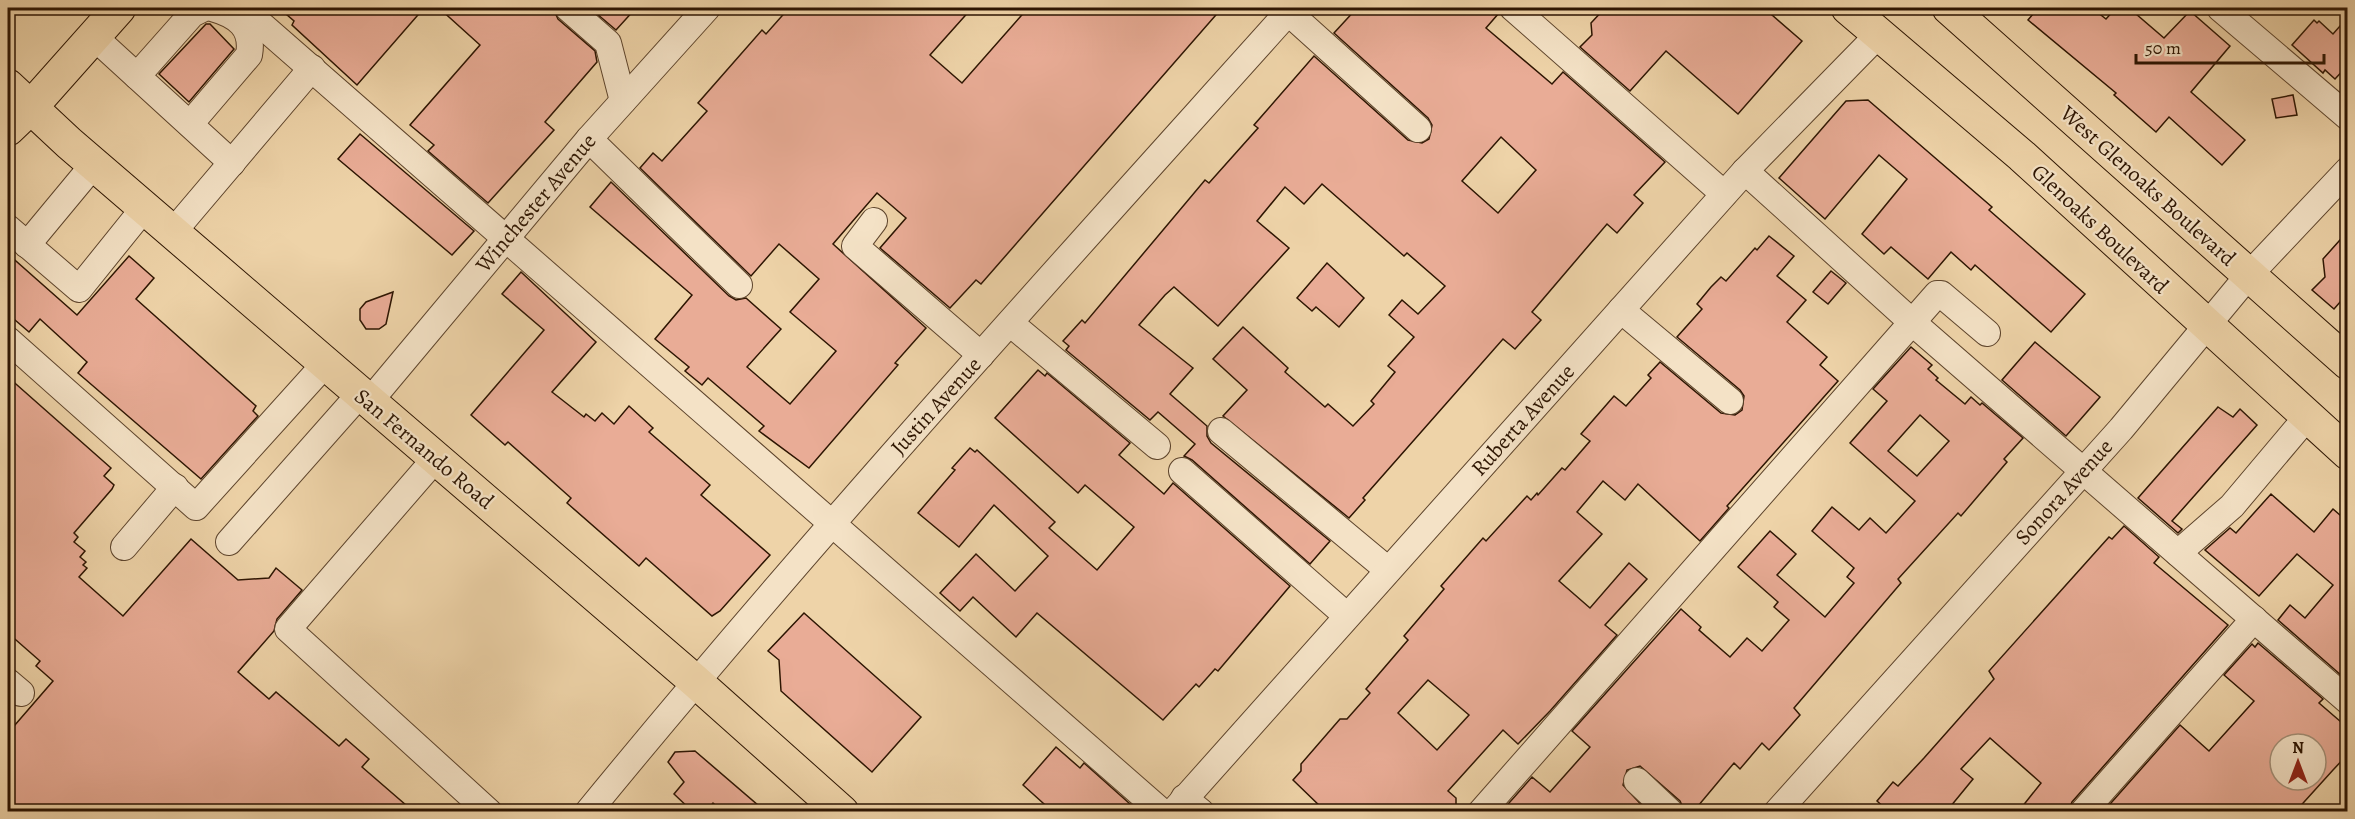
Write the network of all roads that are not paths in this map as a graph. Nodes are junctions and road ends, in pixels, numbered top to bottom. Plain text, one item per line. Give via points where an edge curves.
1 (119, 8) edge
2 (204, 8) edge
3 (212, 8) edge
4 (242, 8) edge
5 (568, 8) edge
6 (707, 8) edge
7 (1513, 8) edge
8 (1848, 8) edge
9 (1949, 8) edge
10 (2220, 8) edge
11 (1290, 10) edge
12 (1879, 34) junction
13 (93, 36) junction
14 (312, 68) junction
15 (137, 76) junction
16 (19, 96) edge
17 (623, 100) junction
18 (2348, 117) edge
19 (190, 124) junction
20 (8, 129) edge
21 (1418, 129) dead end
22 (589, 139) junction
23 (95, 163) junction
24 (232, 163) junction
25 (2348, 170) edge
26 (1745, 171) junction
27 (1724, 194) junction
28 (145, 207) junction
29 (874, 221) dead end
30 (8, 228) edge
31 (173, 232) junction
32 (506, 238) junction
33 (27, 244) junction
34 (2248, 276) junction
35 (740, 285) dead end
36 (1621, 310) junction
37 (1010, 323) junction
38 (1913, 323) junction
39 (2204, 326) junction
40 (1988, 333) dead end
41 (8, 340) edge
42 (981, 355) junction
43 (2348, 363) edge
44 (325, 364) junction
45 (364, 398) junction
46 (1730, 402) dead end
47 (2307, 417) junction
48 (1221, 431) dead end
49 (1157, 446) dead end
50 (2348, 453) edge
51 (436, 458) junction
52 (2083, 470) junction
53 (1182, 471) dead end
54 (175, 487) junction
55 (831, 523) junction
56 (229, 542) dead end
57 (124, 547) dead end
58 (2178, 553) junction
59 (1388, 570) junction
60 (1347, 616) junction
61 (2254, 619) junction
62 (696, 681) junction
63 (2348, 700) edge
64 (1637, 781) dead end
65 (1186, 807) edge
66 (489, 812) edge
67 (588, 812) edge
68 (842, 812) edge
69 (1162, 812) edge
70 (1480, 812) edge
71 (1670, 812) edge
72 (1777, 812) edge
73 (2083, 812) edge

1 - 13 main road
2 - 15 street via 192,14
3 - 19 street via 226,12 242,24 252,40 249,55
4 - 14 street
5 - 17 street via 608,43
6 - 17 street, Winchester Avenue
7 - 27 street
8 - 12 main road, Glenoaks Boulevard
9 - 34 main road, West Glenoaks Boulevard
10 - 18 street
11 - 21 street
11 - 37 street, Justin Avenue
12 - 26 street, Ruberta Avenue
12 - 39 main road, Glenoaks Boulevard via 2022,156
13 - 15 street
13 - 16 main road
14 - 24 street
14 - 32 street
15 - 19 street
16 - 20 main road
16 - 23 main road, San Fernando Road
17 - 22 street, Winchester Avenue
19 - 24 street
22 - 32 street, Winchester Avenue
22 - 35 street
23 - 28 main road, San Fernando Road
23 - 33 street
24 - 31 street
25 - 34 street, Sonora Avenue
26 - 27 street, Ruberta Avenue
26 - 38 street
27 - 36 street, Ruberta Avenue
28 - 31 main road, San Fernando Road
28 - 33 street via 79,289
29 - 42 street via 855,246
30 - 33 street
31 - 44 main road, San Fernando Road
32 - 45 street, Winchester Avenue
32 - 55 street
34 - 39 street, Sonora Avenue
34 - 43 main road, West Glenoaks Boulevard
36 - 46 street
36 - 59 street, Ruberta Avenue
37 - 42 street, Justin Avenue
37 - 49 street
38 - 40 street via 1941,294
38 - 52 street
38 - 70 street
39 - 47 main road, Glenoaks Boulevard
39 - 52 street, Sonora Avenue
41 - 54 street
42 - 55 street, Justin Avenue
44 - 45 main road, San Fernando Road
44 - 54 street via 196,507
45 - 51 main road, San Fernando Road
45 - 56 street, Winchester Avenue
47 - 50 main road, Glenoaks Boulevard
47 - 58 street via 2232,506
48 - 59 street
51 - 62 main road, San Fernando Road
51 - 66 street via 288,629
52 - 58 street
52 - 72 street, Sonora Avenue
53 - 60 street
54 - 57 street
55 - 62 street, Justin Avenue
55 - 69 street
58 - 61 street
59 - 60 street, Ruberta Avenue
60 - 65 street, Ruberta Avenue
61 - 63 street
61 - 73 street
62 - 67 street, Justin Avenue
62 - 68 main road, San Fernando Road
64 - 71 street

